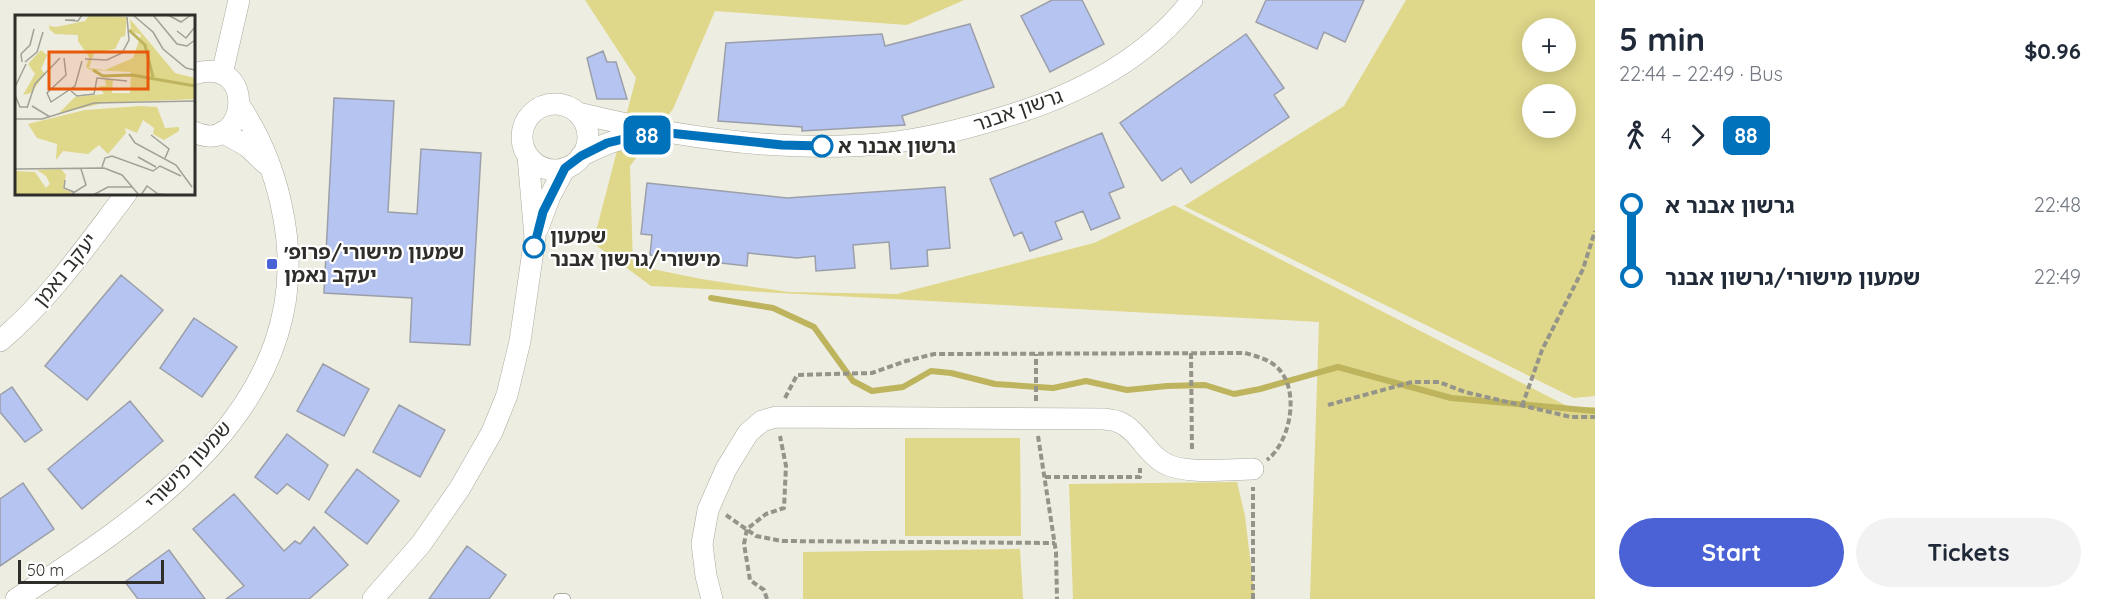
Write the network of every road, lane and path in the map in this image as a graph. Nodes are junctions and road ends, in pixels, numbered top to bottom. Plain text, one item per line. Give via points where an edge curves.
1 (239, 0) edge
2 (1192, 0) edge
3 (195, 74) edge
4 (222, 74) junction
5 (240, 106) junction
6 (578, 114) junction
7 (669, 133) junction
8 (204, 135) edge
9 (528, 156) junction
10 (573, 162) junction
11 (273, 172) junction
12 (125, 195) edge
13 (1595, 231) edge
14 (535, 237) junction
15 (0, 341) edge
16 (1036, 354) junction
17 (1191, 354) junction
18 (1328, 405) dead end
19 (1522, 406) junction
20 (776, 417) junction
21 (1595, 417) edge
22 (1036, 419) junction
23 (1138, 439) junction
24 (1275, 454) dead end
25 (1253, 468) joint
26 (1192, 470) junction
27 (1045, 477) junction
28 (711, 504) junction
29 (747, 529) junction
30 (1055, 543) junction
31 (16, 599) edge
32 (373, 599) edge
33 (560, 599) edge
34 (565, 599) edge
35 (712, 599) edge
36 (767, 599) edge
37 (1057, 599) edge
38 (1253, 599) edge

1 - 4 street
2 - 7 street, גרשון אבנר via 1178,19 1130,60 1101,78 1040,105 982,124 916,139 841,146 782,145
3 - 4 street
4 - 5 street, שמעון מישורי via 236,87
5 - 8 street via 235,122
5 - 11 street, שמעון מישורי
6 - 7 street, גרשון אבנר
6 - 9 street via 555,104 532,114 522,137
6 - 10 street via 588,137 586,147
7 - 10 street, גרשון אבנר via 623,138
8 - 11 street via 247,146
9 - 10 street via 545,168
9 - 14 street
10 - 14 street via 550,196
11 - 31 street, שמעון מישורי via 288,241 289,287 280,331 263,372 240,410 182,477 119,531
12 - 15 street, יעקב נאמן via 59,280
13 - 19 path via 1583,269 1542,350
14 - 32 street via 517,359 492,432 447,508
16 - 17 path
16 - 20 path via 934,354 872,373 797,375
16 - 22 path
17 - 24 path via 1245,353 1266,359 1282,372 1290,402 1288,426
17 - 26 path
18 - 19 path via 1412,382 1438,382
19 - 21 path via 1571,417
20 - 22 street
20 - 28 street via 762,421 748,433
20 - 29 path via 786,466 784,508 766,514
22 - 23 street via 1105,419 1119,422
22 - 27 path
23 - 26 street via 1165,464
23 - 27 path via 1140,477
25 - 26 street
25 - 38 path
27 - 30 path
28 - 29 path
28 - 35 street via 702,544
29 - 30 path via 756,536 782,541
29 - 36 path via 744,544 750,580 764,590
30 - 37 path
33 - 34 lane

